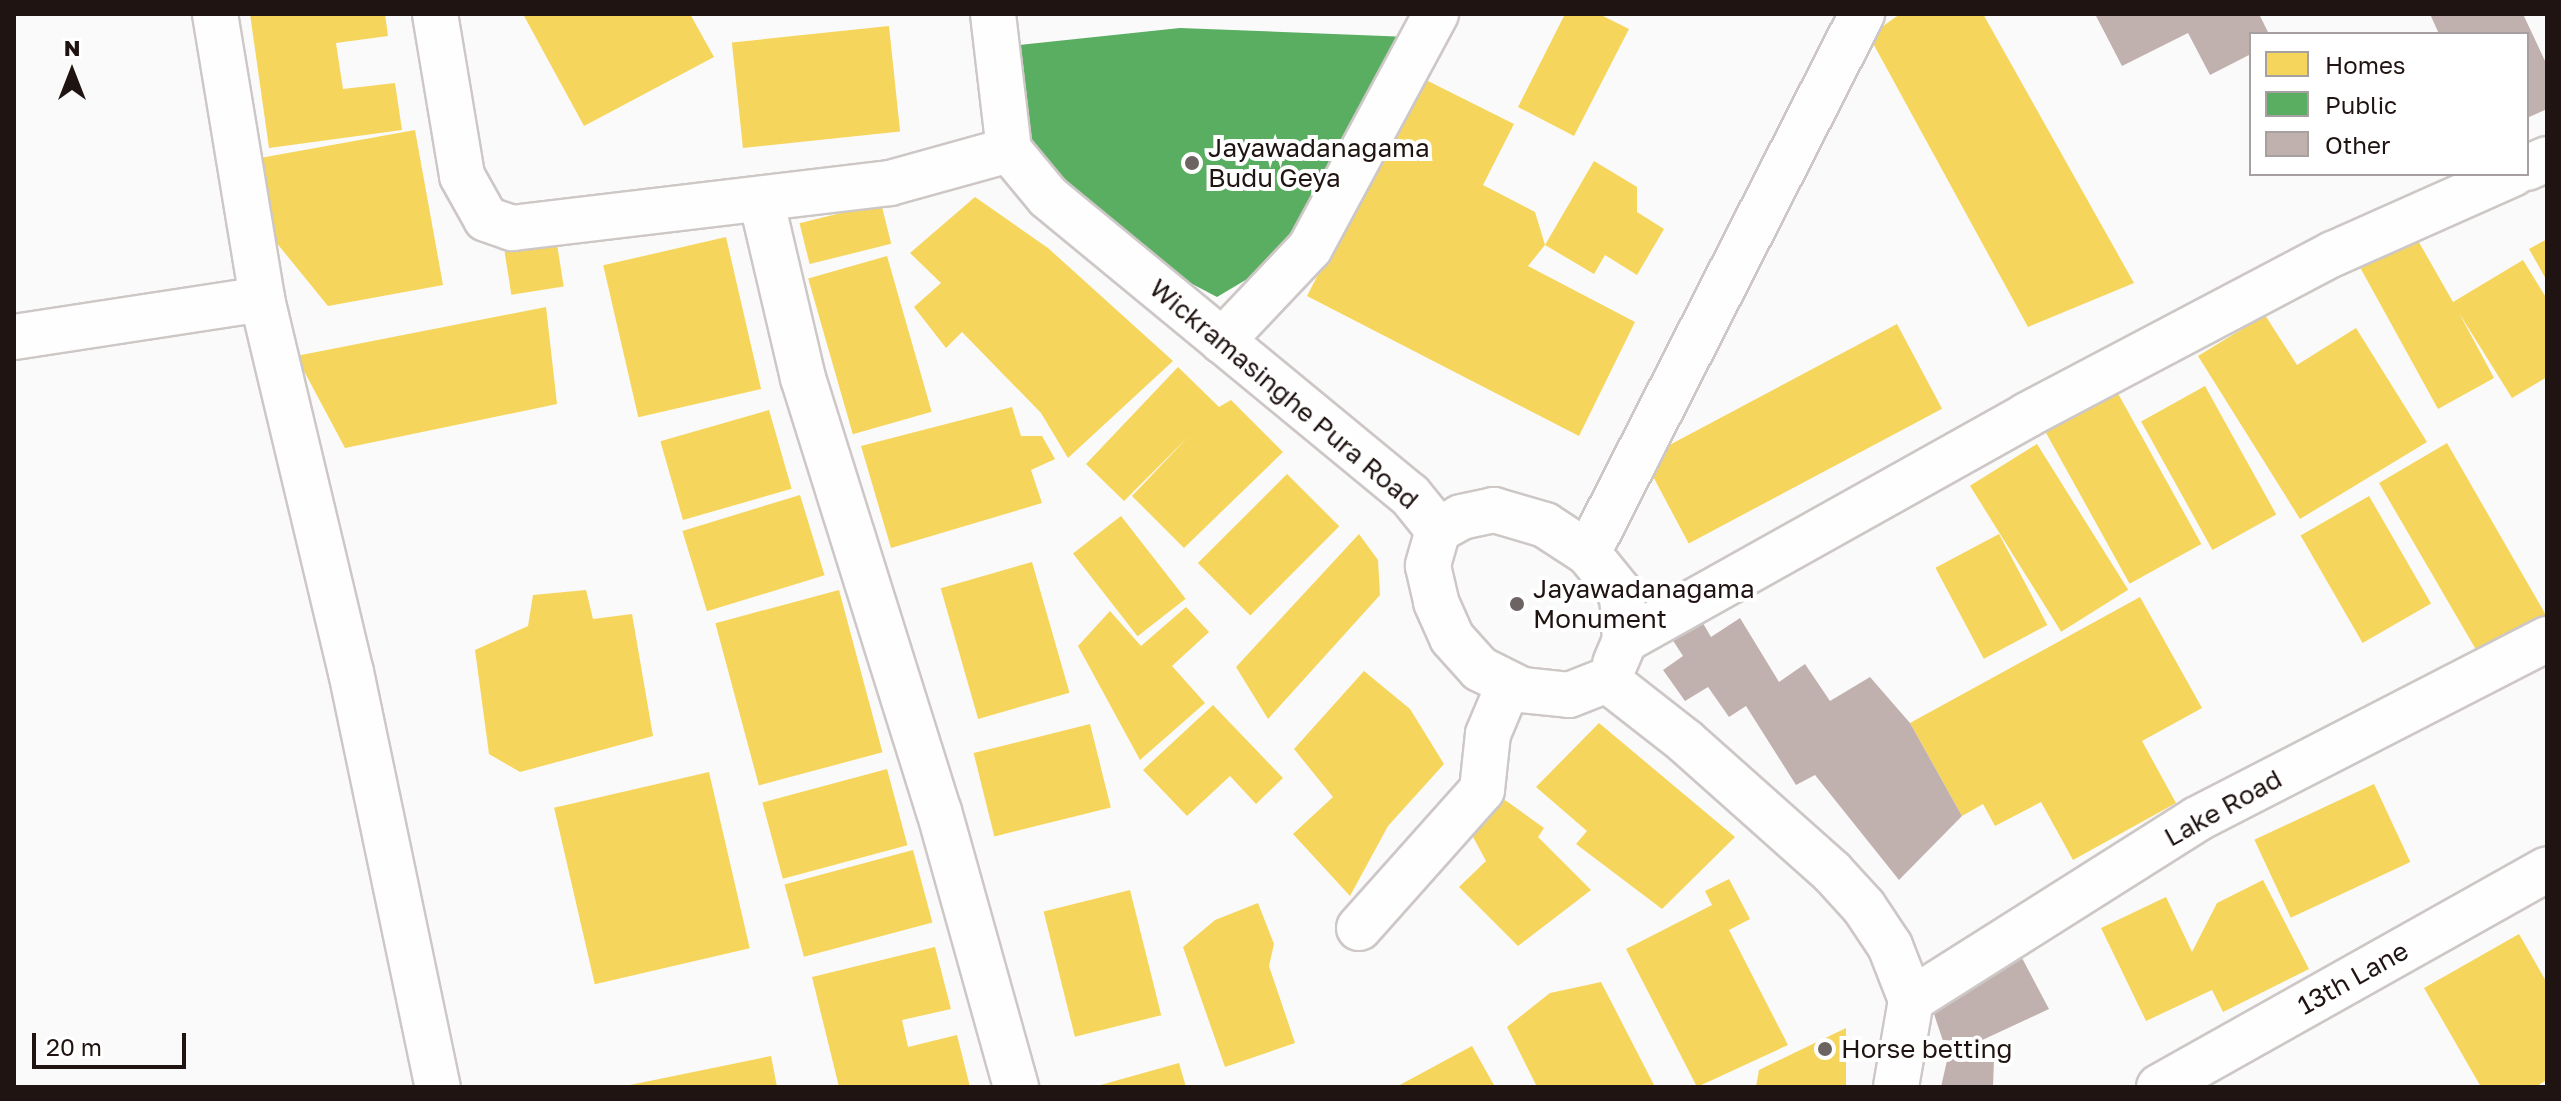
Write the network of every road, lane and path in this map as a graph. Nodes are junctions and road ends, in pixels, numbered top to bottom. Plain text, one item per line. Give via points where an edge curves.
1 (215, 14) edge
2 (435, 14) edge
3 (993, 14) edge
4 (1436, 14) edge
5 (1862, 14) edge
6 (1009, 150) junction
7 (2508, 176) edge
8 (761, 199) junction
9 (262, 299) junction
10 (14, 337) edge
11 (1222, 341) junction
12 (1438, 530) junction
13 (1588, 553) junction
14 (2547, 639) edge
15 (1625, 640) junction
16 (1607, 680) junction
17 (1509, 684) junction
18 (2547, 869) edge
19 (1359, 928) dead end
20 (1911, 1000) junction
21 (438, 1087) edge
22 (1016, 1087) edge
23 (1896, 1087) edge
24 (2159, 1087) edge

1 - 9 street
2 - 8 street via 462,176 486,219 512,228
3 - 6 street
4 - 11 street via 1310,248
5 - 13 street
6 - 8 street via 890,183
6 - 11 street, Wickramasinghe Pura Road via 1048,197
7 - 15 street via 2333,254 2013,423
8 - 22 street via 803,378 939,811
9 - 10 street
9 - 21 street via 351,672
11 - 12 street, Wickramasinghe Pura Road via 1410,495
12 - 13 street via 1461,517 1494,510 1545,525
12 - 17 street, Wickramasinghe Pura Road via 1428,566 1452,638 1480,669
13 - 15 street via 1622,595
14 - 20 street, Lake Road via 2197,819
15 - 16 street
16 - 17 street, Wickramasinghe Pura Road via 1569,695
16 - 20 street via 1685,741 1832,872 1890,946
17 - 19 street via 1488,734 1482,790
18 - 24 street, 13th Lane
20 - 23 street

